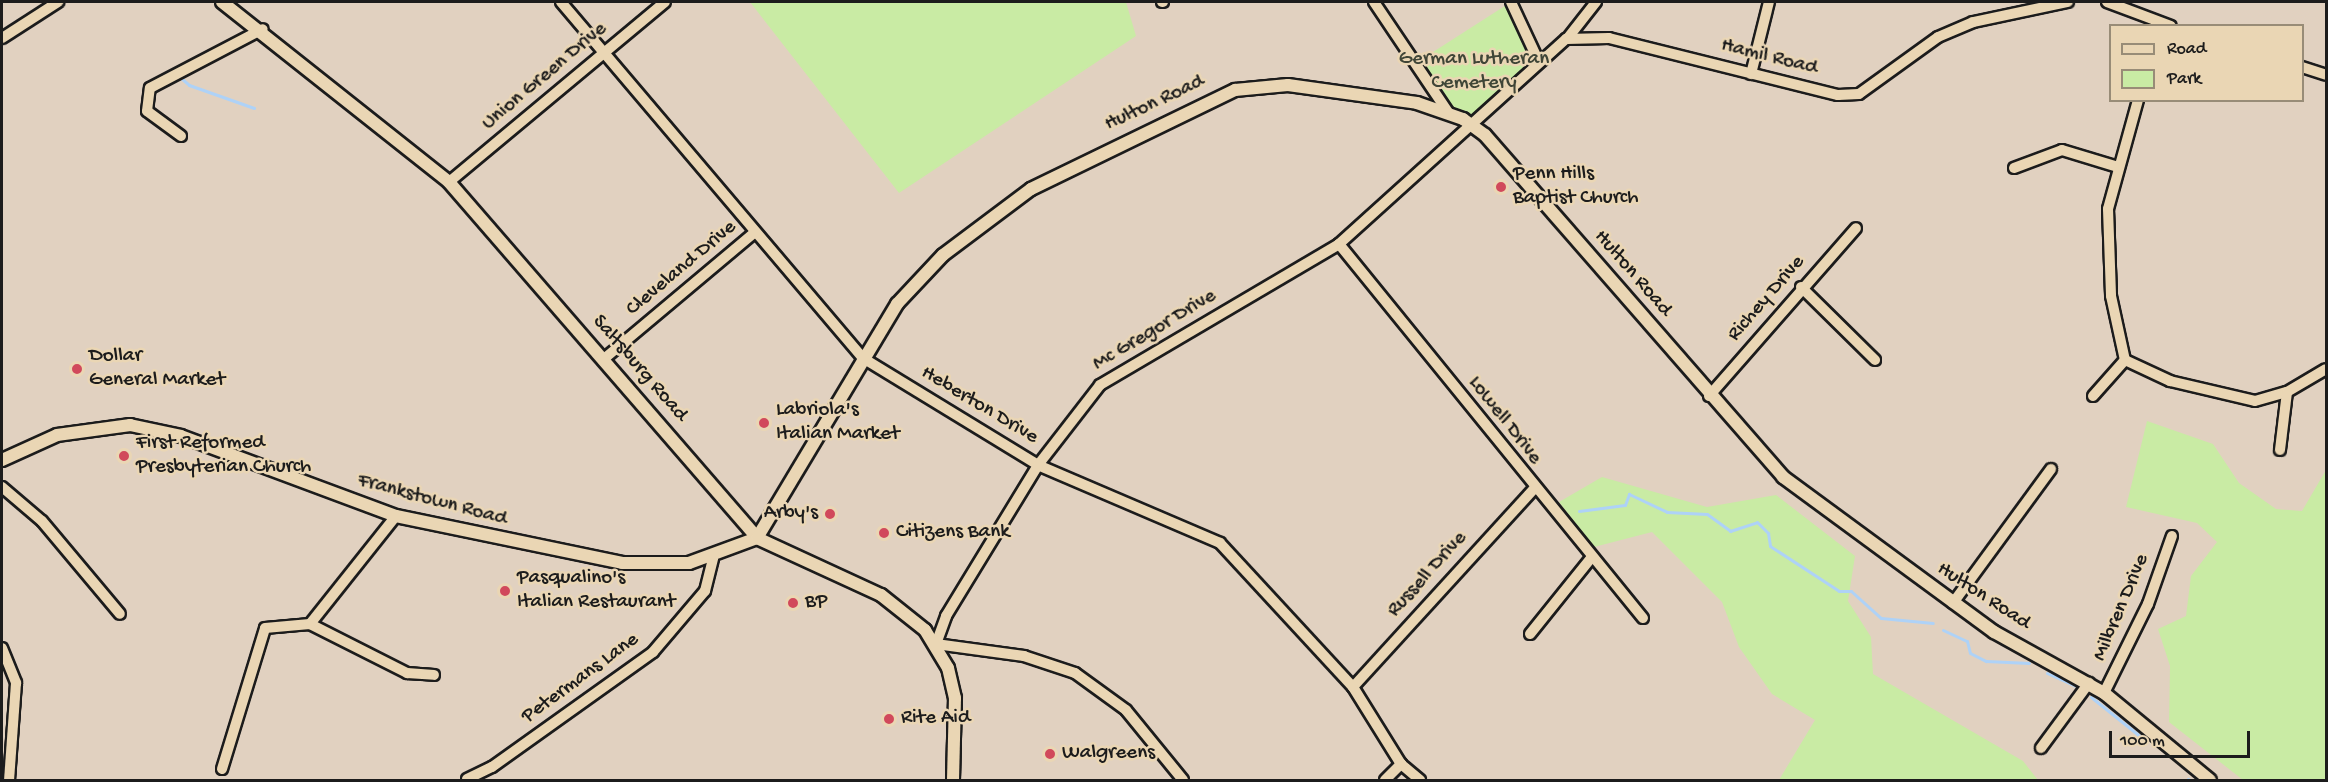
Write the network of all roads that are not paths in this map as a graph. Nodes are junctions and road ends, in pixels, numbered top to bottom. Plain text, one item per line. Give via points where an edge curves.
1 (58, 2) edge
2 (222, 2) edge
3 (561, 2) edge
4 (665, 2) edge
5 (1374, 2) edge
6 (1511, 2) edge
7 (1596, 2) edge
8 (1769, 2) edge
9 (2068, 2) edge
10 (2107, 2) edge
11 (2162, 24) edge
12 (263, 29) junction
13 (2, 38) edge
14 (1566, 39) junction
15 (606, 52) junction
16 (1539, 62) junction
17 (2304, 68) edge
18 (1750, 74) junction
19 (2326, 75) edge
20 (2137, 102) edge
21 (1448, 112) junction
22 (1474, 126) junction
23 (182, 136) dead end
24 (2118, 167) junction
25 (2014, 168) dead end
26 (449, 182) junction
27 (1856, 228) dead end
28 (756, 232) junction
29 (1339, 244) junction
30 (1801, 287) junction
31 (605, 358) junction
32 (863, 358) junction
33 (1875, 360) dead end
34 (2124, 360) junction
35 (2326, 369) edge
36 (2288, 392) junction
37 (1709, 396) junction
38 (2093, 396) dead end
39 (2280, 450) dead end
40 (2, 460) edge
41 (1038, 465) junction
42 (2051, 469) dead end
43 (2, 487) edge
44 (1533, 489) junction
45 (396, 516) junction
46 (2172, 536) dead end
47 (757, 538) junction
48 (713, 558) junction
49 (1591, 558) junction
50 (1953, 603) junction
51 (120, 614) dead end
52 (1643, 618) dead end
53 (310, 624) junction
54 (1530, 634) dead end
55 (936, 644) junction
56 (2, 648) edge
57 (434, 675) dead end
58 (2089, 683) junction
59 (1353, 687) junction
60 (2104, 693) junction
61 (2041, 748) dead end
62 (1401, 764) junction
63 (222, 769) dead end
64 (466, 779) edge
65 (9, 780) edge
66 (953, 780) edge
67 (1183, 780) edge
68 (1385, 780) edge
69 (1420, 780) edge
70 (2210, 780) edge

1 - 13 street
2 - 12 main road, Saltsburg Road
3 - 15 street, Heberton Drive
4 - 15 street, Union Green Drive
5 - 21 street via 1419,61
6 - 16 street
7 - 14 street
8 - 18 street
9 - 18 street, Hamil Road via 1973,22 1938,37 1859,94 1838,94
10 - 11 street
12 - 23 street via 150,88 147,111
12 - 26 main road, Saltsburg Road
14 - 16 street
14 - 18 street, Hamil Road via 1609,38
15 - 26 street, Union Green Drive
15 - 28 street, Heberton Drive
16 - 22 street
17 - 19 street
20 - 24 street
21 - 22 main road, Hulton Road
21 - 32 main road, Hulton Road via 1288,86 1256,85 1212,99 1064,170 963,238 897,304
22 - 29 street, Mc Gregor Drive
22 - 37 main road, Hulton Road
24 - 25 street via 2062,150
24 - 34 street via 2108,209 2111,296
26 - 31 main road, Saltsburg Road
27 - 30 street, Richey Drive
28 - 31 street, Cleveland Drive
28 - 32 street, Heberton Drive
29 - 41 street, Mc Gregor Drive via 1100,385
29 - 44 street, Lowell Drive
30 - 33 street
30 - 37 street, Richey Drive
31 - 47 main road, Saltsburg Road
32 - 41 street, Heberton Drive
32 - 47 main road, Hulton Road
34 - 36 street via 2170,381 2255,401
34 - 38 street
35 - 36 street
36 - 39 street
37 - 50 main road, Hulton Road via 1783,477
40 - 45 main road, Frankstown Road via 57,435 130,425 181,436
41 - 55 street, Mc Gregor Drive via 946,616
41 - 59 street, Heberton Drive via 1220,543
42 - 50 street
43 - 51 street via 42,521
44 - 49 street, Lowell Drive
44 - 59 street, Russell Drive
45 - 48 main road, Frankstown Road via 622,563 658,566
45 - 53 street
46 - 60 street, Milbren Drive via 2144,614
47 - 48 main road, Frankstown Road
47 - 55 main road, Saltsburg Road via 881,596 915,619
48 - 64 street, Petermans Lane via 705,591 653,652 492,767
49 - 52 street, Lowell Drive
49 - 54 street
50 - 58 main road, Hulton Road
53 - 57 street via 407,673
53 - 63 street via 265,628
55 - 66 main road, Saltsburg Road via 955,698
55 - 67 street via 1024,656 1075,673 1126,710
56 - 65 street via 16,683
58 - 60 main road, Hulton Road
58 - 61 street
59 - 62 street, Heberton Drive
60 - 70 main road, Hulton Road
62 - 68 street
62 - 69 street, Heberton Drive

